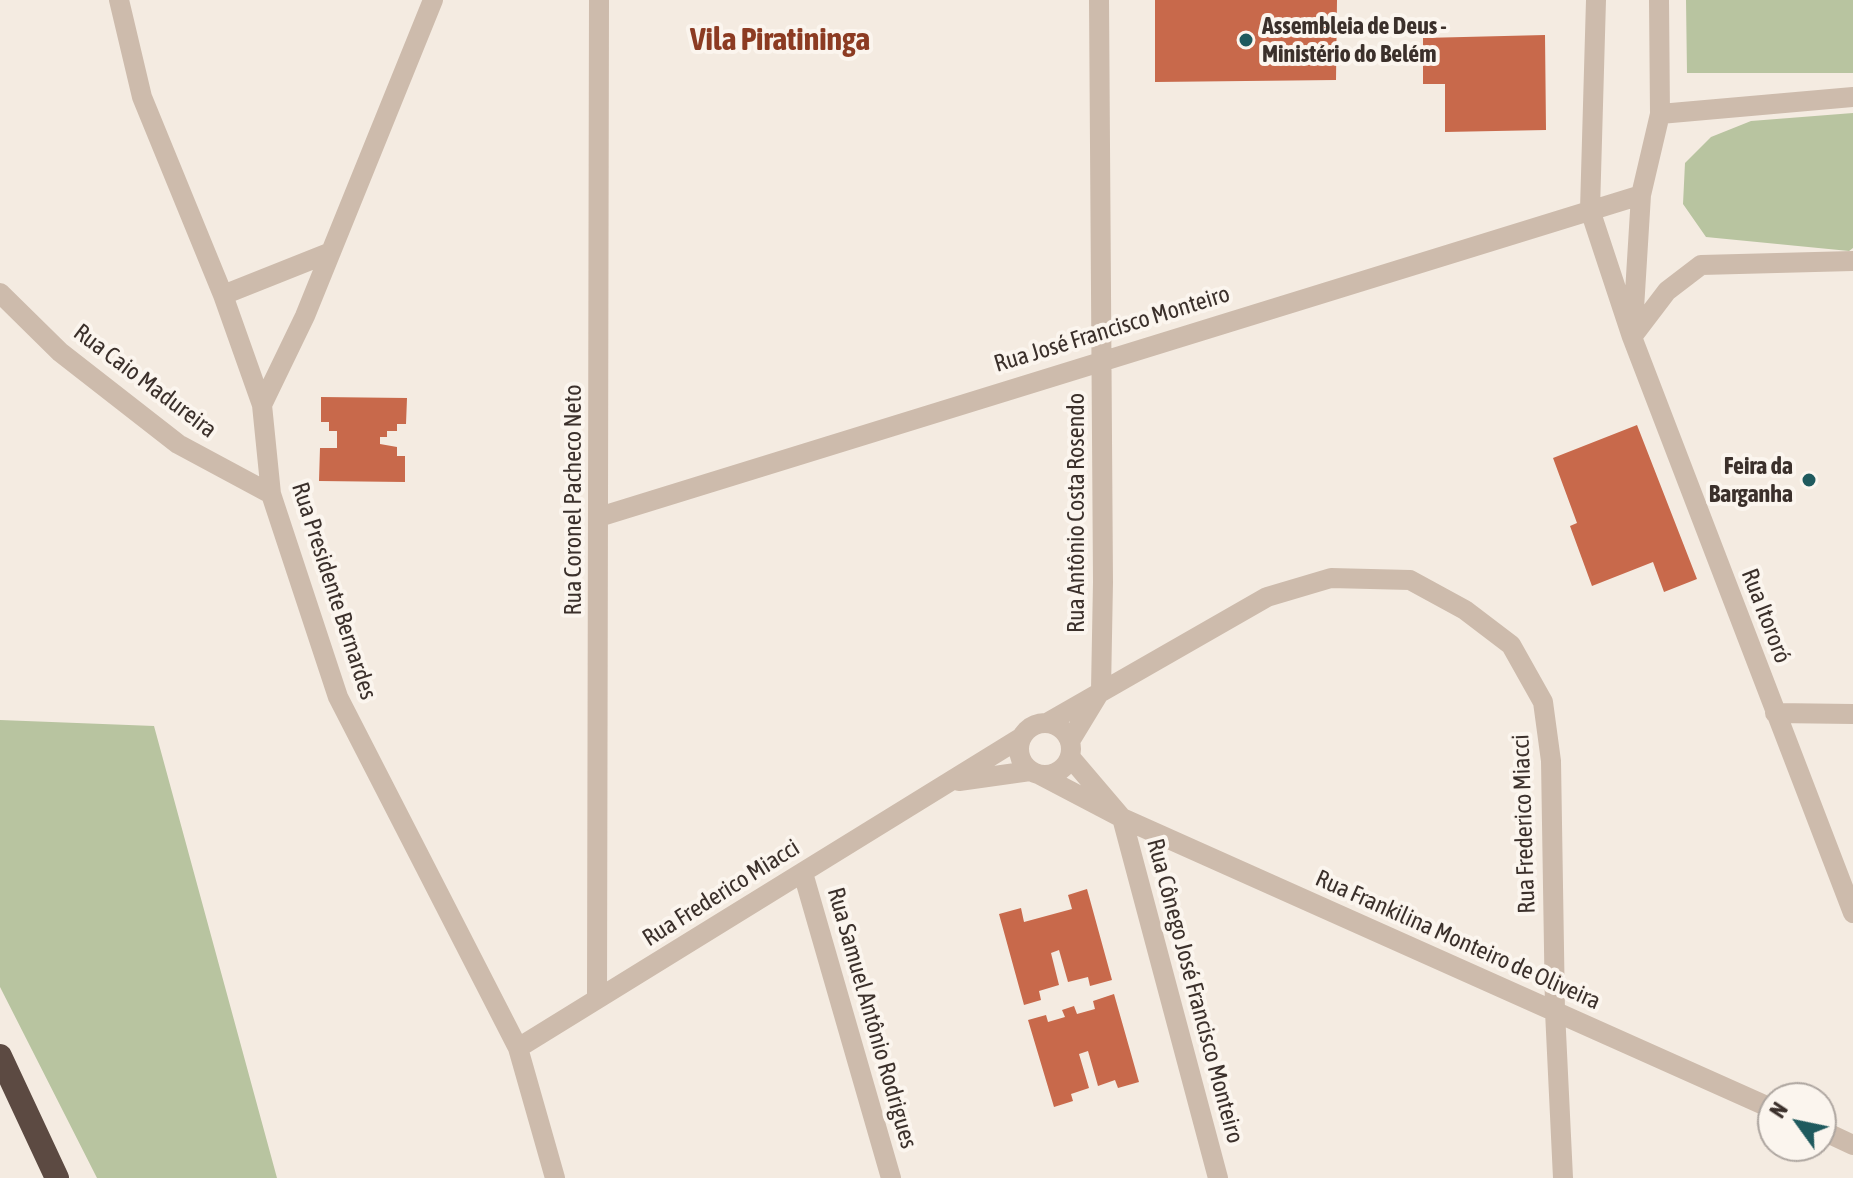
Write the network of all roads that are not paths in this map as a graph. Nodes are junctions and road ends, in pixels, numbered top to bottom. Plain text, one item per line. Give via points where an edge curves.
1 (119, 0) edge
2 (433, 0) edge
3 (599, 0) edge
4 (1099, 0) edge
5 (1596, 0) edge
6 (1659, 0) edge
7 (1853, 97) edge
8 (1660, 114) junction
9 (1641, 195) junction
10 (1590, 210) junction
11 (331, 252) junction
12 (1853, 261) edge
13 (0, 293) edge
14 (223, 295) junction
15 (1632, 337) junction
16 (1102, 359) junction
17 (262, 405) junction
18 (271, 494) junction
19 (599, 517) junction
20 (1101, 690) junction
21 (1775, 713) junction
22 (1853, 714) edge
23 (1047, 723) junction
24 (1022, 737) junction
25 (1070, 749) junction
26 (1035, 773) junction
27 (951, 782) junction
28 (1122, 818) junction
29 (803, 873) junction
30 (1853, 913) edge
31 (597, 999) junction
32 (1555, 1011) junction
33 (518, 1048) junction
34 (0, 1056) edge
35 (1757, 1102) edge
36 (57, 1178) edge
37 (555, 1178) edge
38 (891, 1178) edge
39 (1218, 1178) edge
40 (1563, 1178) edge

1 - 14 street, Rua Presidente Bernardes via 142,97
2 - 11 street
3 - 19 street, Rua Coronel Pacheco Neto
4 - 16 street, Rua Antônio Costa Rosendo
5 - 10 street, Rua Itororó
6 - 8 street, Rua Itororó
7 - 8 street
8 - 9 street, Rua Itororó
9 - 10 street, Rua José Francisco Monteiro
9 - 15 street, Rua Itororó
10 - 15 street, Rua Itororó
10 - 16 street, Rua José Francisco Monteiro
11 - 14 street
11 - 17 street
12 - 15 street via 1701,265 1667,291
13 - 18 street, Rua Caio Madureira via 60,352 178,444
14 - 17 street, Rua Presidente Bernardes
15 - 21 street, Rua Itororó
16 - 19 street, Rua José Francisco Monteiro
16 - 20 street, Rua Antônio Costa Rosendo
17 - 18 street, Rua Presidente Bernardes
18 - 33 street, Rua Presidente Bernardes via 338,697
19 - 31 street, Rua Coronel Pacheco Neto
20 - 23 street, Rua Frederico Miacci
20 - 25 street, Rua Frederico Miacci
20 - 32 street, Rua Frederico Miacci via 1267,597 1331,578 1410,580 1465,610 1511,645 1543,702 1551,761
21 - 22 street
21 - 30 street, Rua Itororó
23 - 24 street via 1032,726
23 - 25 street via 1061,728
24 - 26 street via 1021,760
24 - 27 street, Rua Frederico Miacci
25 - 26 street via 1062,770
25 - 28 street, Rua Frankilina Monteiro de Oliveira
26 - 27 street, Rua Frederico Miacci
26 - 28 street, Rua Frankilina Monteiro de Oliveira
27 - 29 street, Rua Frederico Miacci
28 - 32 street, Rua Frankilina Monteiro de Oliveira
28 - 39 street, Rua Cônego José Francisco Monteiro
29 - 31 street, Rua Frederico Miacci
29 - 38 street, Rua Samuel Antônio Rodrigues
31 - 33 street, Rua Frederico Miacci
32 - 35 street, Rua Frankilina Monteiro de Oliveira
32 - 40 street, Rua Frederico Miacci
33 - 37 street, Rua Presidente Bernardes
34 - 36 highway

